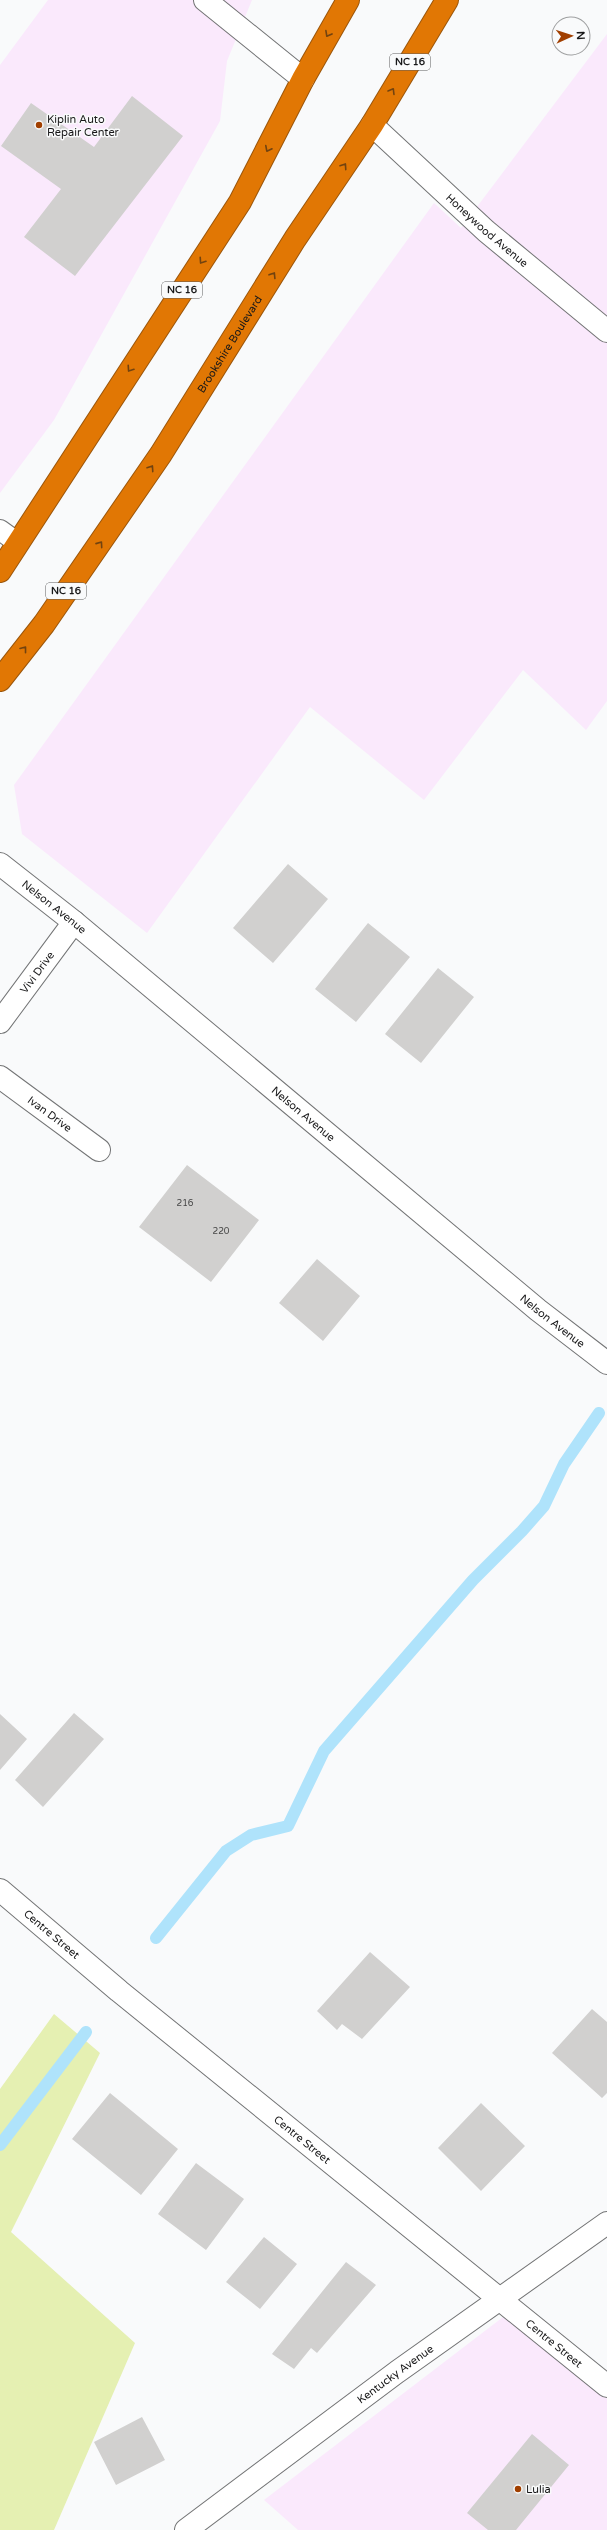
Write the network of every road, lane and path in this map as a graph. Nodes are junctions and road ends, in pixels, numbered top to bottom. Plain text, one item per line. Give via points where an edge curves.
1 (205, 0) edge
2 (348, 0) edge
3 (447, 0) edge
4 (303, 79) junction
5 (372, 125) junction
6 (607, 330) edge
7 (0, 530) edge
8 (18, 543) junction
9 (0, 570) edge
10 (0, 680) edge
11 (0, 864) edge
12 (74, 922) junction
13 (0, 1022) edge
14 (0, 1077) edge
15 (99, 1150) dead end
16 (607, 1363) edge
17 (0, 1890) edge
18 (607, 2224) edge
19 (501, 2298) junction
20 (607, 2386) edge
21 (186, 2530) edge

1 - 4 street
2 -> 4 highway, NC 16
5 -> 3 highway, Brookshire Boulevard / NC 16
4 -> 8 highway, NC 16 via 240,202
5 - 6 street, Honeywood Avenue via 486,231
10 -> 5 highway, Brookshire Boulevard / NC 16 via 44,624 130,501 295,239
7 - 8 lane
8 - 9 highway, NC 16
11 - 12 street, Nelson Avenue
12 - 13 street, Vivi Drive
12 - 16 street, Nelson Avenue via 514,1290
14 - 15 street, Ivan Drive
17 - 19 street, Centre Street via 119,1991
18 - 19 street, Kentucky Avenue
19 - 20 street, Centre Street
19 - 21 street, Kentucky Avenue via 396,2372

